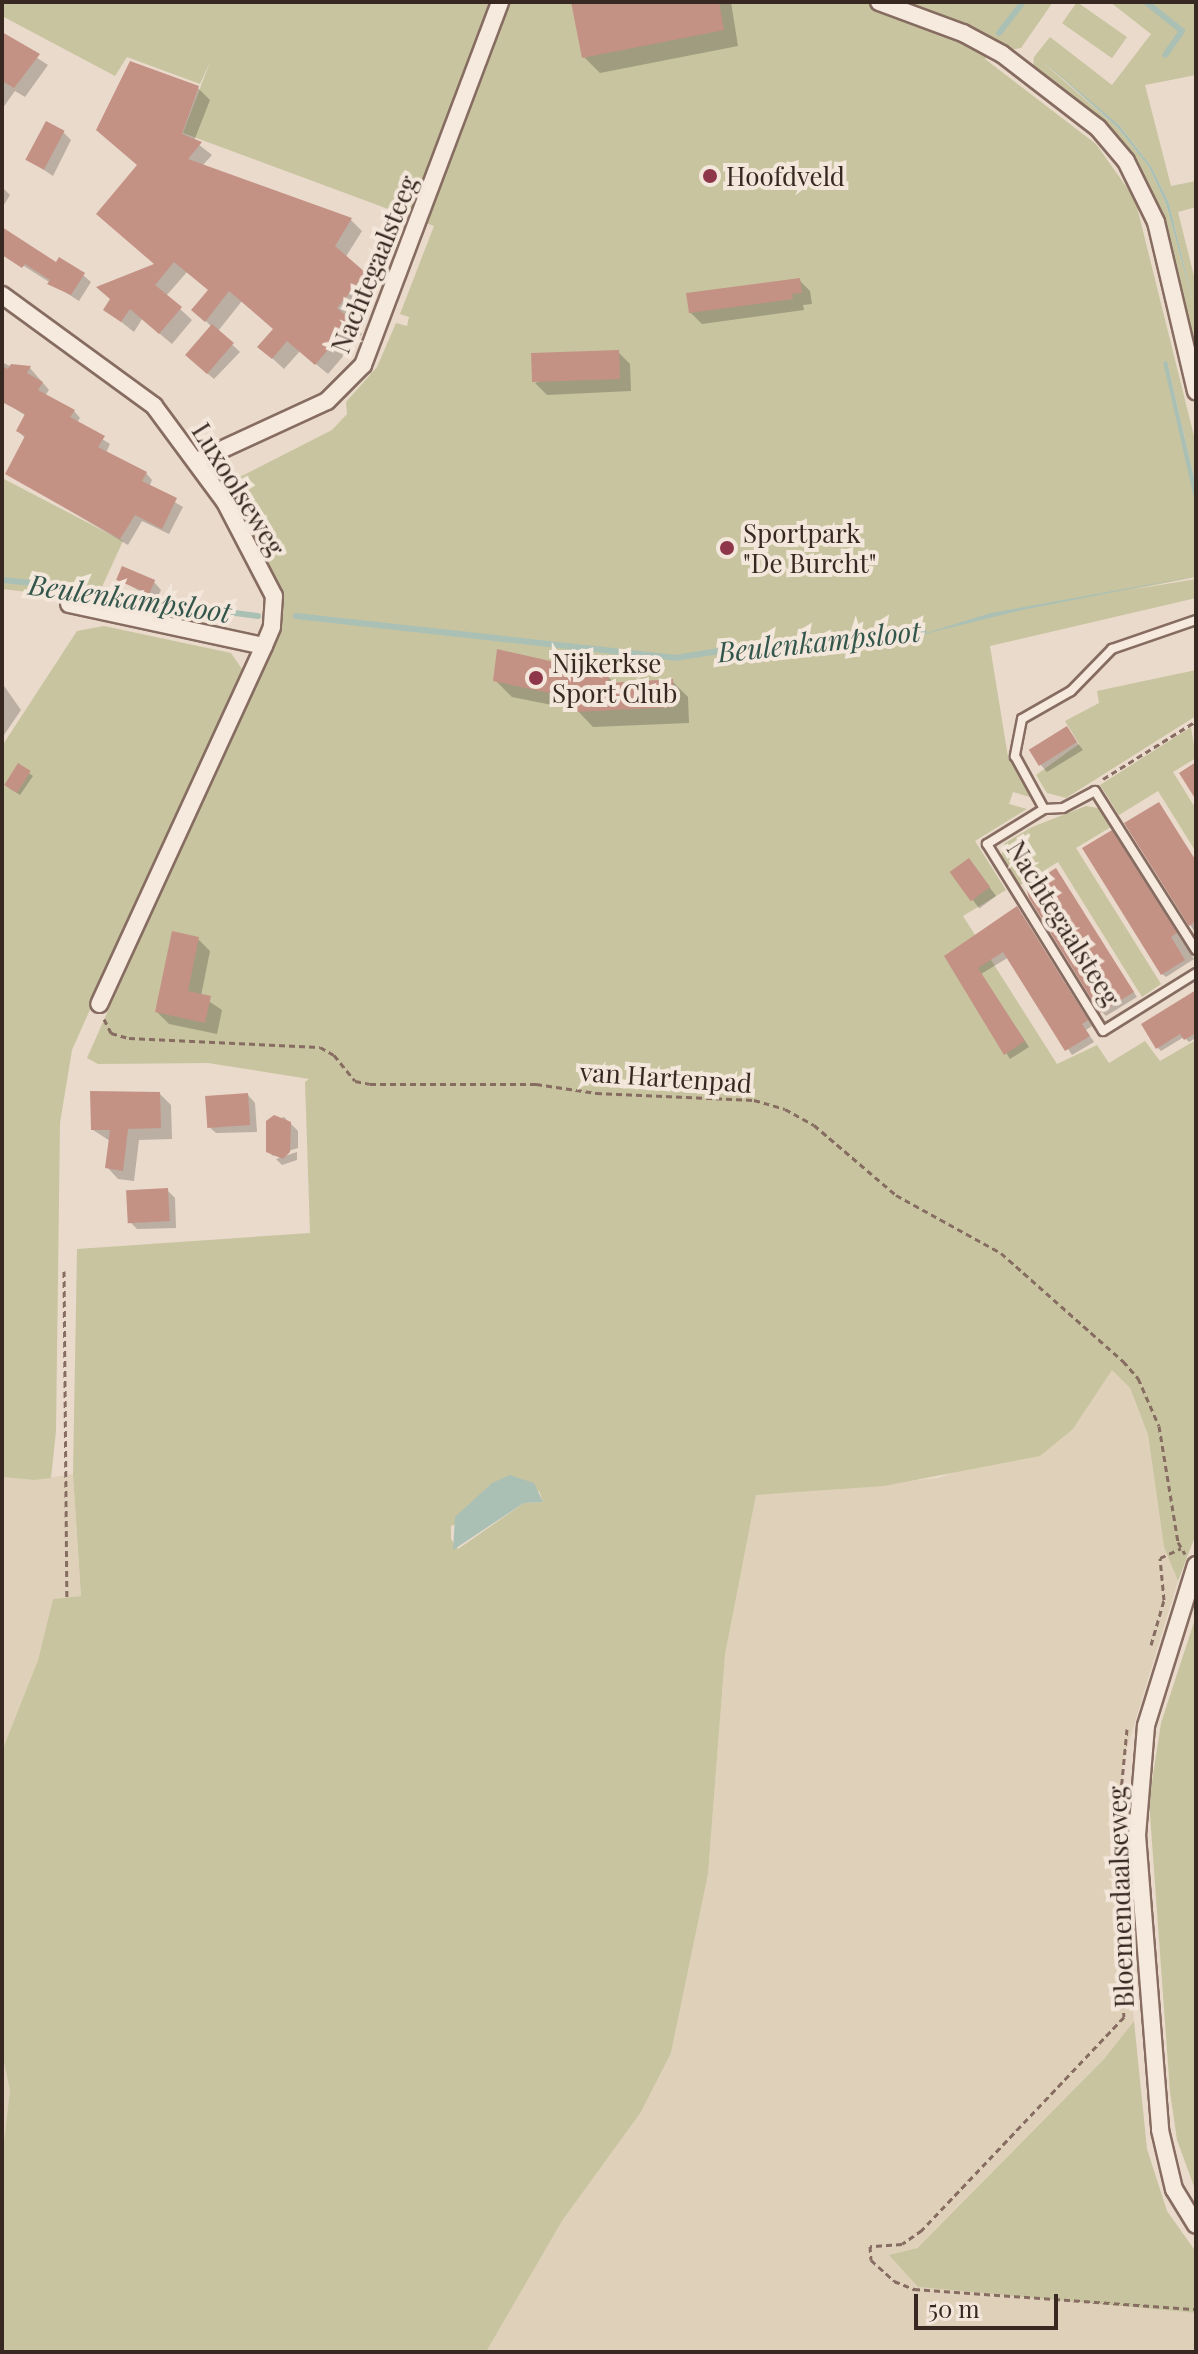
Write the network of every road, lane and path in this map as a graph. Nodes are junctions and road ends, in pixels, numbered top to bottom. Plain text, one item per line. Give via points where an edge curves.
1 (500, 2) edge
2 (879, 2) edge
3 (2, 295) edge
4 (1196, 391) edge
5 (199, 460) junction
6 (69, 604) dead end
7 (1196, 620) edge
8 (264, 646) junction
9 (1196, 721) edge
10 (1095, 791) junction
11 (1044, 809) junction
12 (1196, 950) edge
13 (1196, 973) edge
14 (99, 1004) joint
15 (64, 1271) dead end
16 (1181, 1548) dead end
17 (1196, 1565) edge
18 (67, 1600) dead end
19 (1127, 2004) dead end
20 (1196, 2225) edge
21 (1196, 2309) edge

1 - 5 street, Nachtegaalsteeg via 363,365 327,401
2 - 4 street via 963,33 1002,54 1098,128 1126,161 1156,222
3 - 5 street, Luxoolseweg via 154,406
5 - 8 street, Luxoolseweg via 274,596 272,627
6 - 8 street
7 - 11 lane, Nachtegaalsteeg via 1112,649 1071,691 1022,719 1015,734 1015,756
8 - 14 street, Luxoolseweg
9 - 10 path via 1099,782
10 - 11 lane, Nachtegaalsteeg via 1063,808
10 - 12 lane
11 - 13 lane, Nachtegaalsteeg via 987,844 1103,1031
14 - 16 path, van Hartenpad via 106,1027 118,1036 320,1047 334,1055 355,1081 370,1084 536,1084 596,1093 754,1100 793,1112 896,1195 1001,1253 1123,1361 1138,1378 1159,1426
15 - 18 path
17 - 20 street, Bloemendaalseweg via 1146,1726 1137,1835 1160,2130 1174,2189
19 - 21 path via 1124,2017 922,2230 902,2244 870,2246 871,2260 894,2281 914,2289

